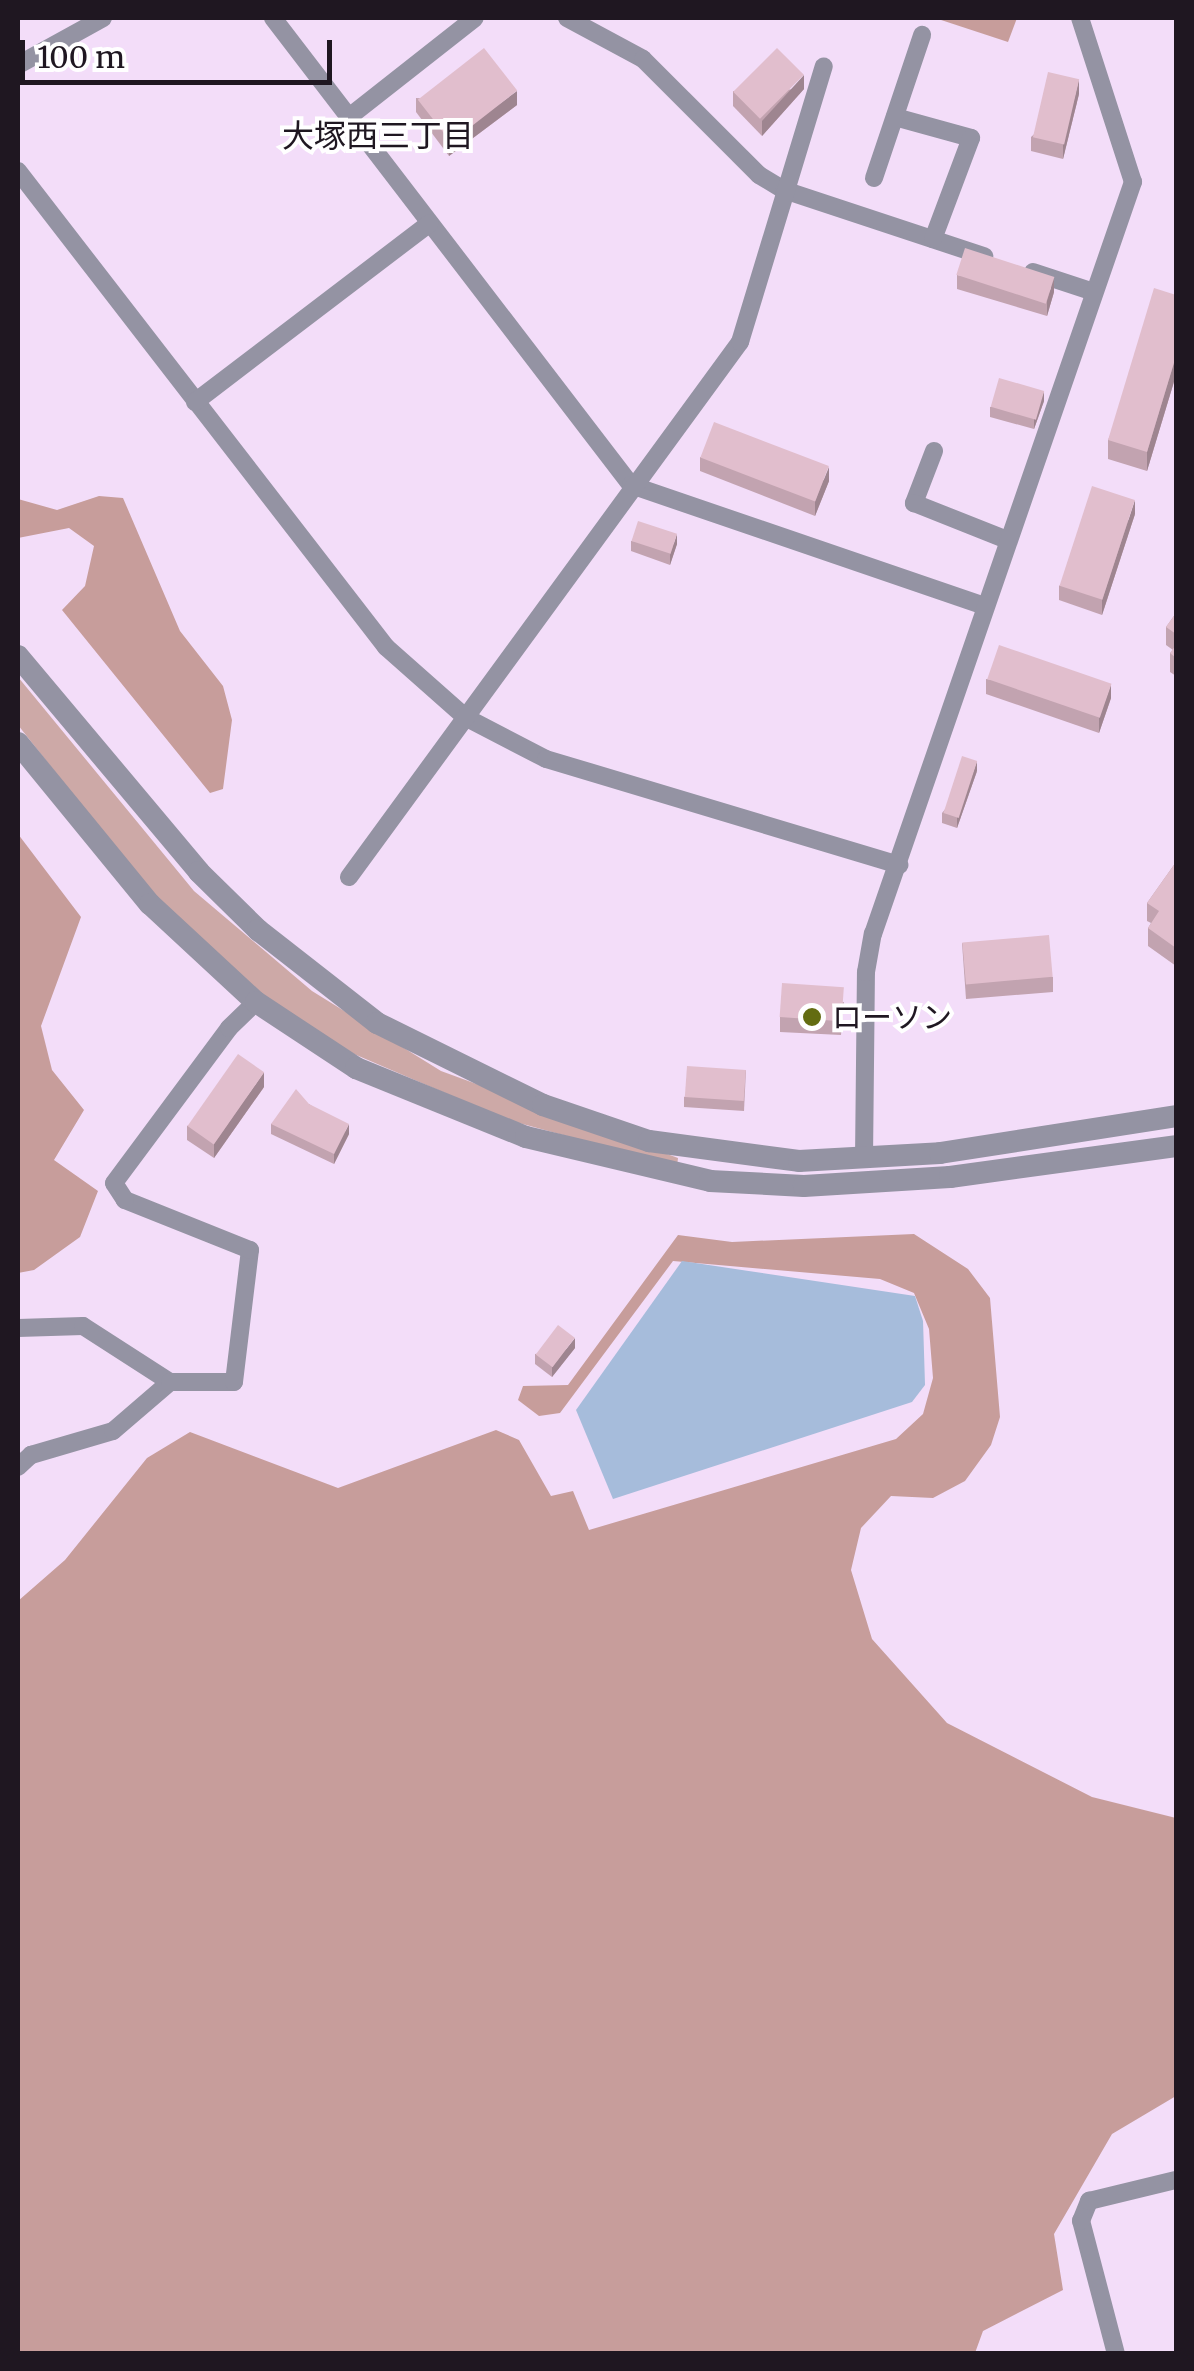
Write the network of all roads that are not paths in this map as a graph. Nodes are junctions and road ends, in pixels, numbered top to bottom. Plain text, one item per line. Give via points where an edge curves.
1 (103, 18) edge
2 (273, 18) edge
3 (475, 18) edge
4 (567, 18) edge
5 (1080, 18) edge
6 (922, 35) dead end
7 (18, 66) edge
8 (824, 66) dead end
9 (895, 116) junction
10 (349, 117) junction
11 (18, 171) edge
12 (874, 178) dead end
13 (784, 190) junction
14 (430, 223) junction
15 (933, 239) junction
16 (1094, 292) junction
17 (195, 402) junction
18 (934, 451) dead end
19 (631, 485) junction
20 (1007, 540) junction
21 (984, 606) junction
22 (18, 656) edge
23 (465, 718) junction
24 (18, 743) edge
25 (899, 865) junction
26 (350, 877) dead end
27 (256, 1002) junction
28 (1176, 1116) edge
29 (1176, 1146) edge
30 (864, 1160) junction
31 (18, 1328) edge
32 (170, 1382) junction
33 (18, 1467) edge
34 (1176, 2180) edge
35 (1116, 2354) edge

1 - 7 street
2 - 10 street
3 - 10 street
4 - 13 street via 642,59 759,175
5 - 16 street via 1133,182
6 - 9 street
8 - 13 street
9 - 12 street
9 - 15 street via 971,138
10 - 14 street
11 - 17 street
13 - 15 street
13 - 19 street via 740,342
14 - 17 street
14 - 19 street
15 - 16 street
16 - 20 street
17 - 23 street via 386,647
18 - 20 street via 914,502
19 - 21 street
19 - 23 street
20 - 21 street
21 - 25 street
22 - 30 street via 199,872 258,930 377,1024 544,1104 649,1140 727,1156
23 - 25 street via 546,759
23 - 26 street
24 - 27 street via 150,904
25 - 30 street via 866,972
27 - 29 street via 356,1068 432,1103 526,1137 710,1180 862,1184
27 - 32 street via 229,1028 114,1183 124,1200 250,1250 234,1382
28 - 30 street
31 - 32 street via 83,1326
32 - 33 street via 114,1431 31,1454
34 - 35 street via 1089,2201 1082,2221

